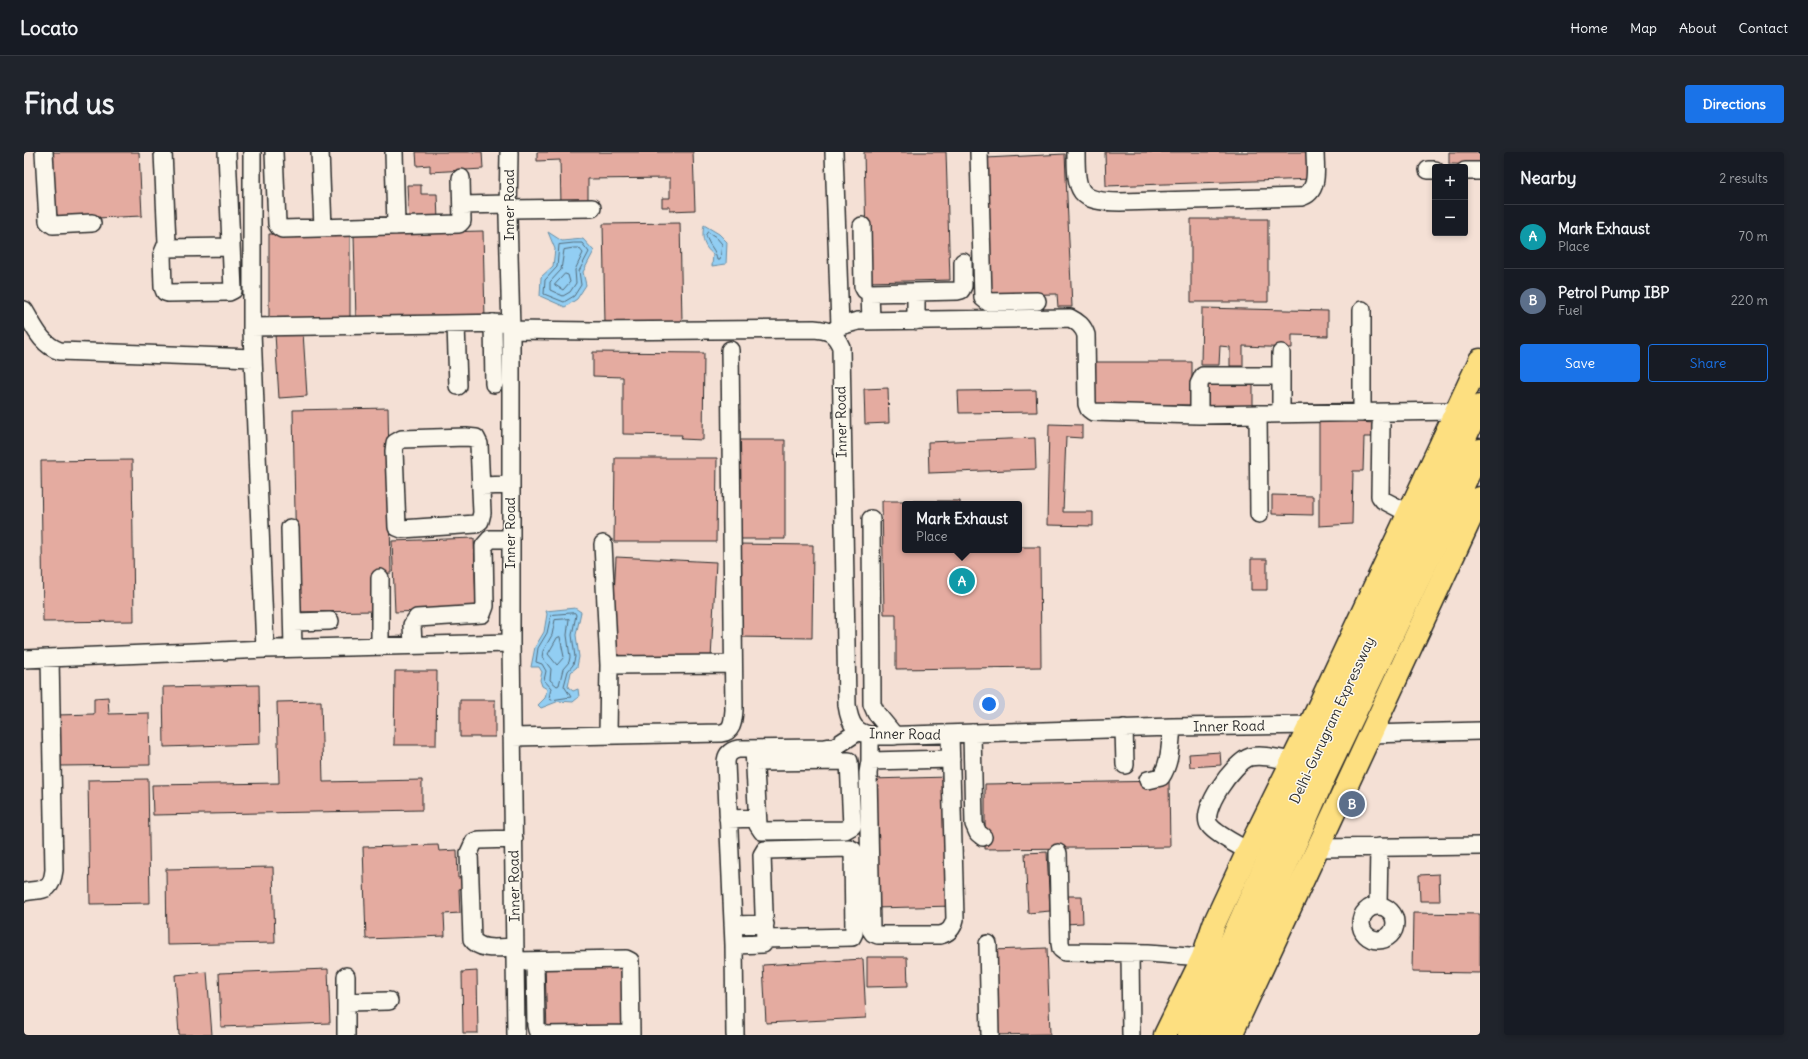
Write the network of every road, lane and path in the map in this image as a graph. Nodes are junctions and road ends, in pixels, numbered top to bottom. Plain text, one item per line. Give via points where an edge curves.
1 (44, 152) edge
2 (163, 152) edge
3 (228, 152) edge
4 (252, 152) edge
5 (274, 152) edge
6 (320, 152) edge
7 (394, 152) edge
8 (509, 152) edge
9 (834, 152) edge
10 (979, 152) edge
11 (1076, 152) edge
12 (1315, 152) edge
13 (1468, 171) edge
14 (1480, 171) edge
15 (461, 178) dead end
16 (462, 206) junction
17 (508, 207) junction
18 (592, 208) dead end
19 (92, 223) dead end
20 (396, 226) junction
21 (862, 226) dead end
22 (323, 228) junction
23 (231, 247) junction
24 (165, 248) junction
25 (963, 262) dead end
26 (916, 292) junction
27 (870, 293) junction
28 (985, 301) junction
29 (1037, 301) dead end
30 (24, 310) edge
31 (1362, 310) dead end
32 (968, 320) junction
33 (871, 321) junction
34 (916, 321) junction
35 (493, 323) junction
36 (456, 324) junction
37 (511, 326) junction
38 (252, 327) junction
39 (836, 329) junction
40 (730, 350) dead end
41 (1281, 353) dead end
42 (253, 358) junction
43 (1480, 360) edge
44 (1281, 376) junction
45 (494, 384) dead end
46 (458, 386) dead end
47 (1480, 406) edge
48 (1455, 411) junction
49 (1362, 413) junction
50 (1268, 414) junction
51 (1199, 415) junction
52 (1381, 425) dead end
53 (1480, 450) edge
54 (510, 485) junction
55 (481, 486) junction
56 (1266, 489) dead end
57 (1480, 498) edge
58 (1259, 514) dead end
59 (1408, 514) junction
60 (871, 519) dead end
61 (290, 528) dead end
62 (511, 539) junction
63 (603, 544) dead end
64 (380, 578) dead end
65 (330, 621) dead end
66 (293, 622) junction
67 (511, 643) junction
68 (413, 645) junction
69 (380, 646) junction
70 (294, 648) junction
71 (265, 649) junction
72 (24, 658) edge
73 (50, 658) junction
74 (732, 664) junction
75 (609, 665) junction
76 (1310, 725) junction
77 (1172, 727) junction
78 (1124, 728) junction
79 (1480, 731) edge
80 (865, 733) junction
81 (972, 733) junction
82 (950, 734) junction
83 (1370, 734) junction
84 (608, 735) junction
85 (512, 736) junction
86 (895, 736) junction
87 (823, 754) junction
88 (755, 756) junction
89 (951, 759) junction
90 (870, 761) junction
91 (1292, 761) junction
92 (1125, 765) dead end
93 (1148, 780) dead end
94 (757, 818) junction
95 (728, 819) junction
96 (983, 837) dead end
97 (514, 839) junction
98 (1480, 846) edge
99 (1379, 847) junction
100 (1318, 848) junction
101 (1248, 851) junction
102 (1058, 853) dead end
103 (24, 892) edge
104 (1378, 906) dead end
105 (733, 924) junction
106 (765, 932) junction
107 (988, 944) dead end
108 (734, 945) junction
109 (1130, 953) junction
110 (515, 954) junction
111 (1203, 957) junction
112 (535, 960) junction
113 (346, 976) dead end
114 (389, 1001) dead end
115 (346, 1002) junction
116 (631, 1034) edge
117 (346, 1035) edge
118 (516, 1035) edge
119 (544, 1035) edge
120 (735, 1035) edge
121 (990, 1035) edge
122 (1131, 1035) edge
123 (1164, 1035) edge
124 (1189, 1035) edge
125 (1212, 1035) edge
126 (1231, 1035) edge

1 - 19 street via 48,221 53,224
2 - 24 street
3 - 23 street
4 - 38 street
5 - 22 street via 279,227
6 - 22 street
7 - 20 street
8 - 17 street, Inner Road
9 - 39 street, Inner Road
10 - 28 street
11 - 12 street via 1076,176 1081,190 1088,198 1095,201 1120,202 1302,197 1309,193 1314,184
13 - 14 street
15 - 16 street
16 - 17 street
16 - 20 street via 461,224
17 - 18 street
17 - 37 street, Inner Road
20 - 22 street
21 - 27 street via 863,286
23 - 24 street
23 - 24 street via 231,291 168,293 163,287 162,255
25 - 26 street via 961,290
26 - 27 street
26 - 34 street
27 - 33 street
28 - 29 street
28 - 32 street
30 - 42 street via 43,341 60,351
31 - 49 street
32 - 34 street
32 - 51 street via 1076,320 1084,328 1086,335 1089,409 1093,412
33 - 34 street
33 - 39 street via 858,321
35 - 36 street
35 - 37 street
35 - 45 street
36 - 38 street
36 - 46 street
37 - 39 street via 592,331
37 - 54 street, Inner Road
38 - 42 street
39 - 80 street, Inner Road via 841,347 847,706 850,722
40 - 74 street
41 - 44 street
42 - 71 street
43 - 48 main road
44 - 50 street
44 - 51 street via 1203,376 1199,384
47 - 124 main road, Delhi-Gurugram Expressway via 1309,767
48 - 49 street
48 - 59 main road
49 - 50 street
50 - 51 street
50 - 56 street
50 - 58 street via 1251,434
52 - 59 street via 1380,496 1382,500
53 - 125 main road, Delhi-Gurugram Expressway via 1323,780
54 - 55 street
54 - 62 street, Inner Road
55 - 55 street via 479,444 476,438 466,436 402,439 395,443 396,524 400,529 479,523 482,514
57 - 83 main road
59 - 76 main road
60 - 86 street via 872,704 876,713
61 - 66 street
62 - 67 street, Inner Road
62 - 68 street via 490,539 484,546 485,606 482,614 417,618 412,625
63 - 75 street
64 - 69 street
65 - 66 street
66 - 70 street
67 - 68 street
67 - 85 street, Inner Road
68 - 69 street
69 - 70 street
70 - 71 street
71 - 73 street
72 - 73 street
73 - 103 street via 54,870 51,884 45,890
74 - 75 street
74 - 84 street via 734,710 730,728 726,732
75 - 84 street
76 - 77 street, Inner Road
76 - 91 main road
77 - 78 street, Inner Road
77 - 93 street via 1166,769 1161,777
78 - 81 street, Inner Road
78 - 92 street
79 - 83 street
80 - 86 street, Inner Road
80 - 87 street
80 - 90 street
81 - 82 street, Inner Road
81 - 96 street via 974,824
82 - 86 street, Inner Road
82 - 89 street
83 - 100 main road
84 - 85 street
85 - 97 street, Inner Road
87 - 88 street
87 - 94 street via 850,763 850,828 762,831
88 - 94 street
88 - 95 street via 733,750 727,756
89 - 90 street
89 - 90 street via 955,919 952,929 940,935 878,936 871,930 868,789
91 - 101 main road
91 - 101 street via 1257,756 1242,761 1233,768 1222,784 1208,811 1210,827
94 - 95 street
95 - 105 street
97 - 110 street, Inner Road
97 - 110 street via 479,840 474,842 469,853 472,939 481,947
98 - 99 street
99 - 100 street
99 - 104 street
100 - 126 main road
101 - 111 main road via 1214,924
102 - 109 street via 1061,949 1069,953
105 - 106 street
105 - 108 street
106 - 106 street via 852,937 854,850 765,850 762,855
106 - 108 street via 763,944
107 - 121 street
108 - 120 street
109 - 111 street
109 - 122 street
110 - 112 street
110 - 118 street, Inner Road
111 - 123 main road
112 - 116 street via 630,961
112 - 119 street via 536,1025 537,1030
113 - 115 street
114 - 115 street
115 - 117 street
116 - 119 street

